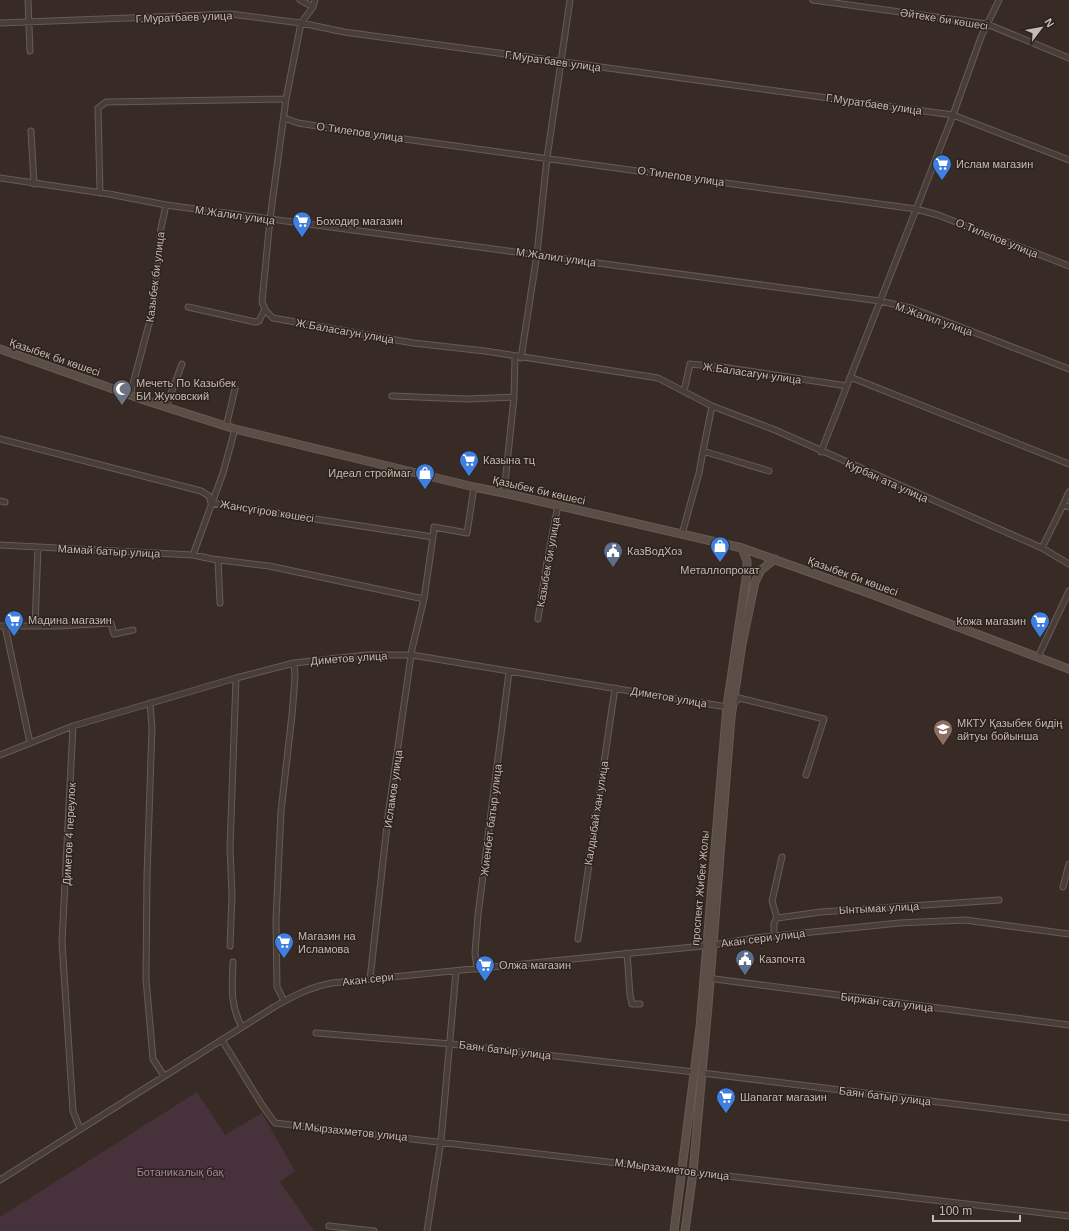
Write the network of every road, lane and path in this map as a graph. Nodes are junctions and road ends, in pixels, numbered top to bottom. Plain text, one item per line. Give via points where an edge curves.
1 (28, 0) edge
2 (300, 0) edge
3 (315, 0) edge
4 (570, 0) edge
5 (813, 0) edge
6 (999, 0) edge
7 (313, 8) junction
8 (28, 22) junction
9 (0, 23) edge
10 (301, 23) junction
11 (987, 24) junction
12 (30, 50) dead end
13 (1069, 58) edge
14 (560, 62) junction
15 (286, 99) junction
16 (953, 115) junction
17 (284, 118) junction
18 (31, 131) dead end
19 (547, 158) junction
20 (1069, 160) edge
21 (0, 178) edge
22 (34, 184) junction
23 (100, 193) junction
24 (166, 205) junction
25 (916, 209) junction
26 (270, 219) junction
27 (537, 254) junction
28 (1069, 266) edge
29 (880, 301) junction
30 (188, 307) dead end
31 (265, 309) junction
32 (0, 349) edge
33 (518, 357) junction
34 (182, 364) dead end
35 (1069, 369) edge
36 (850, 377) junction
37 (847, 386) junction
38 (235, 389) dead end
39 (684, 391) junction
40 (130, 395) junction
41 (392, 396) dead end
42 (514, 397) junction
43 (712, 406) junction
44 (166, 407) junction
45 (226, 426) junction
46 (235, 430) junction
47 (0, 439) edge
48 (703, 451) junction
49 (821, 452) junction
50 (1069, 464) edge
51 (769, 471) dead end
52 (474, 487) junction
53 (1069, 492) edge
54 (504, 493) junction
55 (211, 503) junction
56 (1063, 505) junction
57 (558, 506) junction
58 (1069, 506) edge
59 (682, 534) junction
60 (433, 537) junction
61 (0, 546) edge
62 (38, 547) junction
63 (742, 548) junction
64 (1042, 548) junction
65 (193, 554) junction
66 (775, 559) junction
67 (218, 560) junction
68 (1069, 564) edge
69 (1069, 590) edge
70 (424, 600) junction
71 (220, 603) dead end
72 (538, 619) dead end
73 (3, 626) edge
74 (35, 626) junction
75 (133, 630) dead end
76 (412, 655) junction
77 (1038, 657) junction
78 (294, 663) junction
79 (1069, 669) edge
80 (509, 672) junction
81 (236, 678) junction
82 (616, 688) junction
83 (150, 702) junction
84 (729, 706) junction
85 (73, 726) junction
86 (30, 743) junction
87 (0, 754) edge
88 (806, 776) dead end
89 (782, 857) dead end
90 (1069, 864) edge
91 (1063, 887) dead end
92 (999, 900) dead end
93 (777, 918) junction
94 (1069, 934) edge
95 (774, 936) junction
96 (578, 939) dead end
97 (710, 945) junction
98 (230, 946) dead end
99 (627, 953) junction
100 (232, 962) dead end
101 (477, 968) junction
102 (456, 971) junction
103 (707, 978) junction
104 (370, 979) junction
105 (284, 1001) junction
106 (640, 1004) dead end
107 (1069, 1025) edge
108 (242, 1027) junction
109 (316, 1033) dead end
110 (222, 1040) junction
111 (450, 1044) junction
112 (698, 1073) junction
113 (164, 1076) junction
114 (1069, 1118) edge
115 (80, 1129) junction
116 (441, 1141) junction
117 (682, 1170) junction
118 (693, 1172) junction
119 (1, 1177) edge
120 (1069, 1216) edge
121 (329, 1226) dead end
122 (374, 1231) edge
123 (427, 1231) edge
124 (674, 1231) edge
125 (685, 1231) edge

1 - 8 street
2 - 7 street
3 - 7 street
4 - 14 street
5 - 11 street, Әйтеке би көшесі
6 - 11 street
7 - 10 street
8 - 9 street, Г.Муратбаев улица
8 - 10 street, Г.Муратбаев улица via 231,14
8 - 12 street
10 - 14 street, Г.Муратбаев улица via 344,32
10 - 15 street
11 - 13 street, Әйтеке би көшесі
11 - 16 street
14 - 16 street, Г.Муратбаев улица
14 - 19 street
15 - 17 street
15 - 23 street via 106,102 98,108
16 - 20 street, Г.Муратбаев улица
16 - 25 street
17 - 19 street, О.Тилепов улица via 298,123 368,134
17 - 26 street
18 - 22 street
19 - 25 street, О.Тилепов улица
19 - 27 street
21 - 22 street, М.Жалил улица
22 - 23 street, М.Жалил улица
23 - 24 street, М.Жалил улица
24 - 26 street, М.Жалил улица
24 - 40 street, Казыбек би улица via 161,228 153,309
25 - 28 street, О.Тилепов улица via 938,215
25 - 29 street
26 - 27 street, М.Жалил улица
26 - 31 street via 262,302
27 - 29 street, М.Жалил улица
27 - 33 street
29 - 35 street, М.Жалил улица via 911,308
29 - 36 street
30 - 31 street via 255,322 259,321
31 - 33 street, Ж.Баласагун улица via 273,318 348,333
32 - 40 main road, Қазыбек би көшесі
33 - 39 street, Ж.Баласагун улица via 658,378
33 - 42 street
34 - 44 street
36 - 37 street
36 - 50 street
37 - 39 street, Ж.Баласагун улица via 690,364
37 - 49 street
38 - 45 street
39 - 43 street, Курбан ата улица
40 - 44 main road, Қазыбек би көшесі
41 - 42 street via 468,399
42 - 54 street
43 - 48 street
43 - 49 street, Курбан ата улица via 775,430
44 - 45 main road, Қазыбек би көшесі
45 - 46 main road, Қазыбек би көшесі
46 - 52 main road, Қазыбек би көшесі
46 - 55 street via 223,473
47 - 55 street, Жансүгіров көшесі via 202,491 209,496
48 - 51 street
48 - 59 street via 700,473
49 - 64 street, Курбан ата улица
52 - 54 main road, Қазыбек би көшесі
52 - 60 street via 467,533 434,527
53 - 56 street
54 - 57 main road, Қазыбек би көшесі
55 - 60 street, Жансүгіров көшесі
55 - 65 street
56 - 58 street
56 - 64 street
57 - 59 main road, Қазыбек би көшесі
57 - 72 street, Казыбек би улица
59 - 63 main road, Қазыбек би көшесі
60 - 70 street, Исламов улица
61 - 62 street, Мамай батыр улица
62 - 65 street, Мамай батыр улица
62 - 74 street
63 - 66 main road, Қазыбек би көшесі
63 - 84 main road, проспект Жибек Жолы via 747,561 747,572
64 - 68 street
65 - 67 street, Мамай батыр улица
66 - 77 main road, Қазыбек би көшесі
66 - 84 main road, проспект Жибек Жолы via 761,570 755,582
67 - 70 street, Мамай батыр улица via 269,566
67 - 71 street
69 - 77 street
70 - 76 street, Исламов улица
73 - 74 street
73 - 86 street
74 - 75 street via 111,623 114,634
76 - 78 street, Диметов улица via 366,655
76 - 80 street, Диметов улица
76 - 104 street, Исламов улица via 388,816
77 - 79 main road, Қазыбек би көшесі
78 - 81 street, Диметов улица
78 - 105 street via 292,715 281,811 276,920 277,987
80 - 82 street, Диметов улица
80 - 101 street, Жиенбет батыр улица via 478,915 475,953
81 - 83 street, Диметов улица
81 - 98 street via 230,848
82 - 84 street, Диметов улица
82 - 96 street, Калдыбай хан улица
83 - 85 street, Диметов улица
83 - 113 street via 152,726 146,979 153,1059
84 - 88 street via 740,698 824,719
84 - 97 main road, проспект Жибек Жолы
85 - 86 street, Диметов улица
85 - 115 street, Диметов 4 переулок via 62,942 73,1111
86 - 87 street, Диметов улица
89 - 93 street via 772,902
90 - 91 street
92 - 93 street, Ынтымак улица via 821,912
93 - 95 street
94 - 95 street, Акан сери улица via 965,920 899,923
95 - 97 street, Акан сери улица
97 - 99 street, Акан сери улица
97 - 103 main road, проспект Жибек Жолы
99 - 101 street, Акан сери улица
99 - 106 street via 632,1004
100 - 108 street via 232,1003
101 - 102 street, Акан сери улица
102 - 104 street, Акан сери
102 - 111 street
103 - 107 street, Биржан сал улица
103 - 112 main road, проспект Жибек Жолы
104 - 105 street, Акан сери via 316,986
105 - 108 street, Акан сери
108 - 110 street, Акан сери
109 - 111 street, Баян батыр улица
110 - 113 street, Акан сери
110 - 116 street, М.Мырзахметов улица via 275,1123
111 - 112 street, Баян батыр улица
111 - 116 street
112 - 114 street, Баян батыр улица
112 - 117 main road, проспект Жибек Жолы
112 - 118 main road, проспект Жибек Жолы
113 - 115 street, Акан сери
115 - 119 street, Акан сери
116 - 117 street, М.Мырзахметов улица
116 - 123 street
117 - 118 street, М.Мырзахметов улица
117 - 124 main road, проспект Жибек Жолы
118 - 120 street, М.Мырзахметов улица
118 - 125 main road, проспект Жибек Жолы
121 - 122 street

